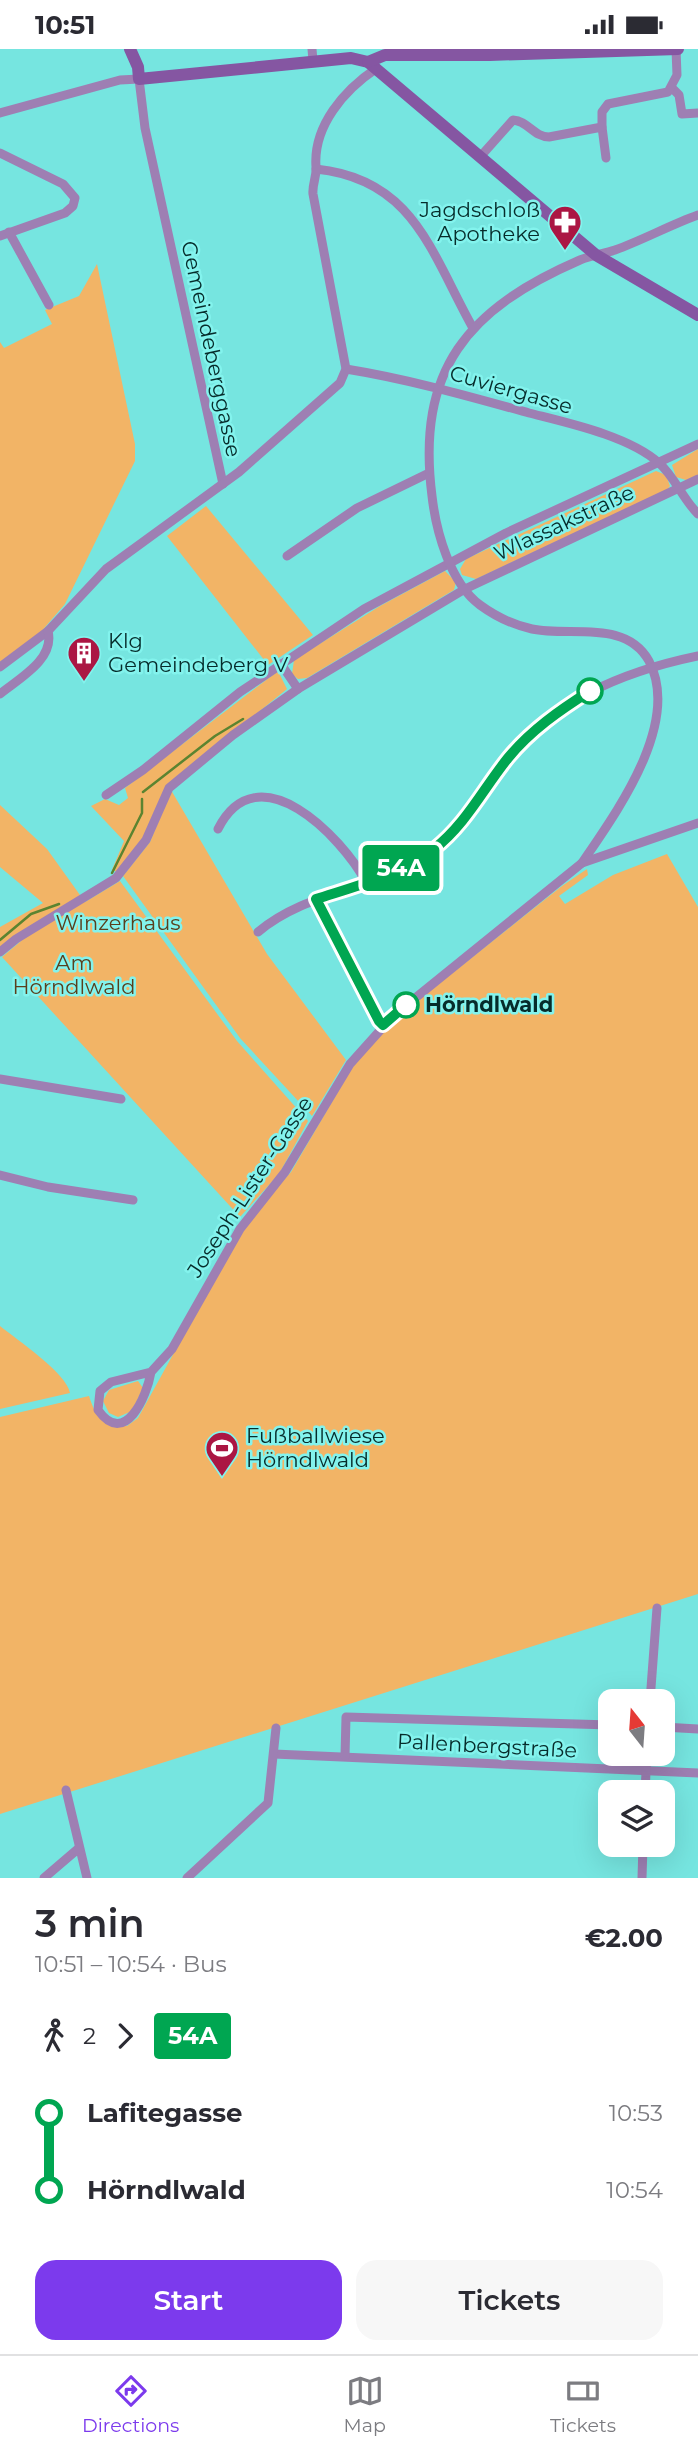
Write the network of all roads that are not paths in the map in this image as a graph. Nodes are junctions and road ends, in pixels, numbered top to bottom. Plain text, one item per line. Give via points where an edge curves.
1 (130, 49) edge
2 (677, 49) edge
3 (617, 50) edge
4 (313, 55) edge
5 (372, 65) junction
6 (139, 79) junction
7 (672, 88) junction
8 (0, 113) edge
9 (698, 113) edge
10 (602, 127) junction
11 (0, 153) edge
12 (480, 157) junction
13 (606, 158) dead end
14 (316, 169) junction
15 (698, 215) edge
16 (5, 234) edge
17 (597, 255) junction
18 (49, 305) dead end
19 (698, 315) edge
20 (473, 328) junction
21 (346, 369) junction
22 (438, 387) junction
23 (698, 444) edge
24 (660, 463) junction
25 (429, 473) junction
26 (698, 479) edge
27 (223, 484) junction
28 (677, 489) junction
29 (698, 514) edge
30 (287, 556) dead end
31 (449, 563) junction
32 (465, 589) junction
33 (48, 631) junction
34 (698, 656) edge
35 (281, 664) junction
36 (651, 666) junction
37 (0, 667) edge
38 (298, 689) junction
39 (0, 694) edge
40 (106, 795) dead end
41 (698, 823) edge
42 (218, 829) dead end
43 (582, 863) junction
44 (366, 882) junction
45 (316, 899) junction
46 (258, 932) dead end
47 (0, 952) edge
48 (383, 1025) junction
49 (0, 1079) edge
50 (121, 1099) dead end
51 (0, 1175) edge
52 (134, 1200) dead end
53 (151, 1372) junction
54 (657, 1608) dead end
55 (651, 1689) edge
56 (598, 1725) edge
57 (276, 1728) dead end
58 (676, 1728) edge
59 (698, 1729) edge
60 (274, 1754) junction
61 (345, 1756) junction
62 (646, 1766) edge
63 (646, 1772) junction
64 (698, 1773) edge
65 (646, 1780) edge
66 (66, 1790) dead end
67 (79, 1847) junction
68 (643, 1857) edge
69 (44, 1878) edge
70 (87, 1878) edge
71 (187, 1878) edge
72 (642, 1878) edge

1 - 6 street
2 - 3 street
2 - 7 street
3 - 5 street via 396,54 385,55
4 - 5 street
4 - 6 street
5 - 12 street
5 - 14 street via 326,121 317,144
6 - 8 street via 120,80
6 - 27 street, Gemeindeberggasse via 145,128
7 - 9 street via 679,95 682,114
7 - 10 street via 663,95 608,104 602,112
10 - 12 street via 541,137 520,120 513,120
10 - 13 street
11 - 16 street via 63,184 75,198 65,212
12 - 17 street
14 - 20 street via 362,178 402,205
14 - 21 street via 313,194
15 - 17 street
16 - 18 street
17 - 19 street
17 - 20 street via 544,279
20 - 22 street via 449,361
21 - 22 street, Cuviergasse
21 - 27 street via 328,395
22 - 24 street, Cuviergasse via 606,436
22 - 25 street
23 - 24 street, Wlassakstraße
24 - 28 street
24 - 31 street, Wlassakstraße via 561,506
25 - 30 street via 358,508
25 - 31 street via 436,523
26 - 28 street, Wlassakstraße
27 - 33 street, Gemeindeberggasse via 106,569
28 - 29 street
28 - 32 street, Wlassakstraße
31 - 32 street
31 - 35 street, Wlassakstraße via 364,609
32 - 36 street via 492,613 533,629 616,635 636,646
32 - 38 street, Wlassakstraße
33 - 37 street, Gemeindeberggasse
33 - 39 street, Gemeindeberggasse via 50,645 45,654
34 - 36 street
35 - 38 street
35 - 40 street, Wlassakstraße
36 - 43 street via 656,701 645,755 629,792
36 - 44 street via 590,691 550,718 509,756 449,835 420,858
38 - 47 street, Wlassakstraße via 169,788 146,840 119,875
41 - 43 street, Joseph-Lister-Gasse
42 - 44 street via 230,812 247,801 281,800 326,828
43 - 48 street, Joseph-Lister-Gasse
44 - 45 street
45 - 46 street via 283,913
45 - 48 street
48 - 53 street, Joseph-Lister-Gasse via 337,1083 285,1173 240,1229 172,1349
49 - 50 street
51 - 52 street
53 - 53 street, Joseph-Lister-Gasse via 101,1389 97,1401 103,1417 121,1422 131,1418 140,1407
54 - 55 street
56 - 61 street via 346,1717
57 - 60 street
58 - 59 street
60 - 61 street, Pallenbergstraße
60 - 71 street via 268,1803
61 - 63 street, Pallenbergstraße
62 - 63 street
63 - 64 street, Pallenbergstraße
63 - 65 street
66 - 67 street
67 - 69 street
67 - 70 street
68 - 72 street

